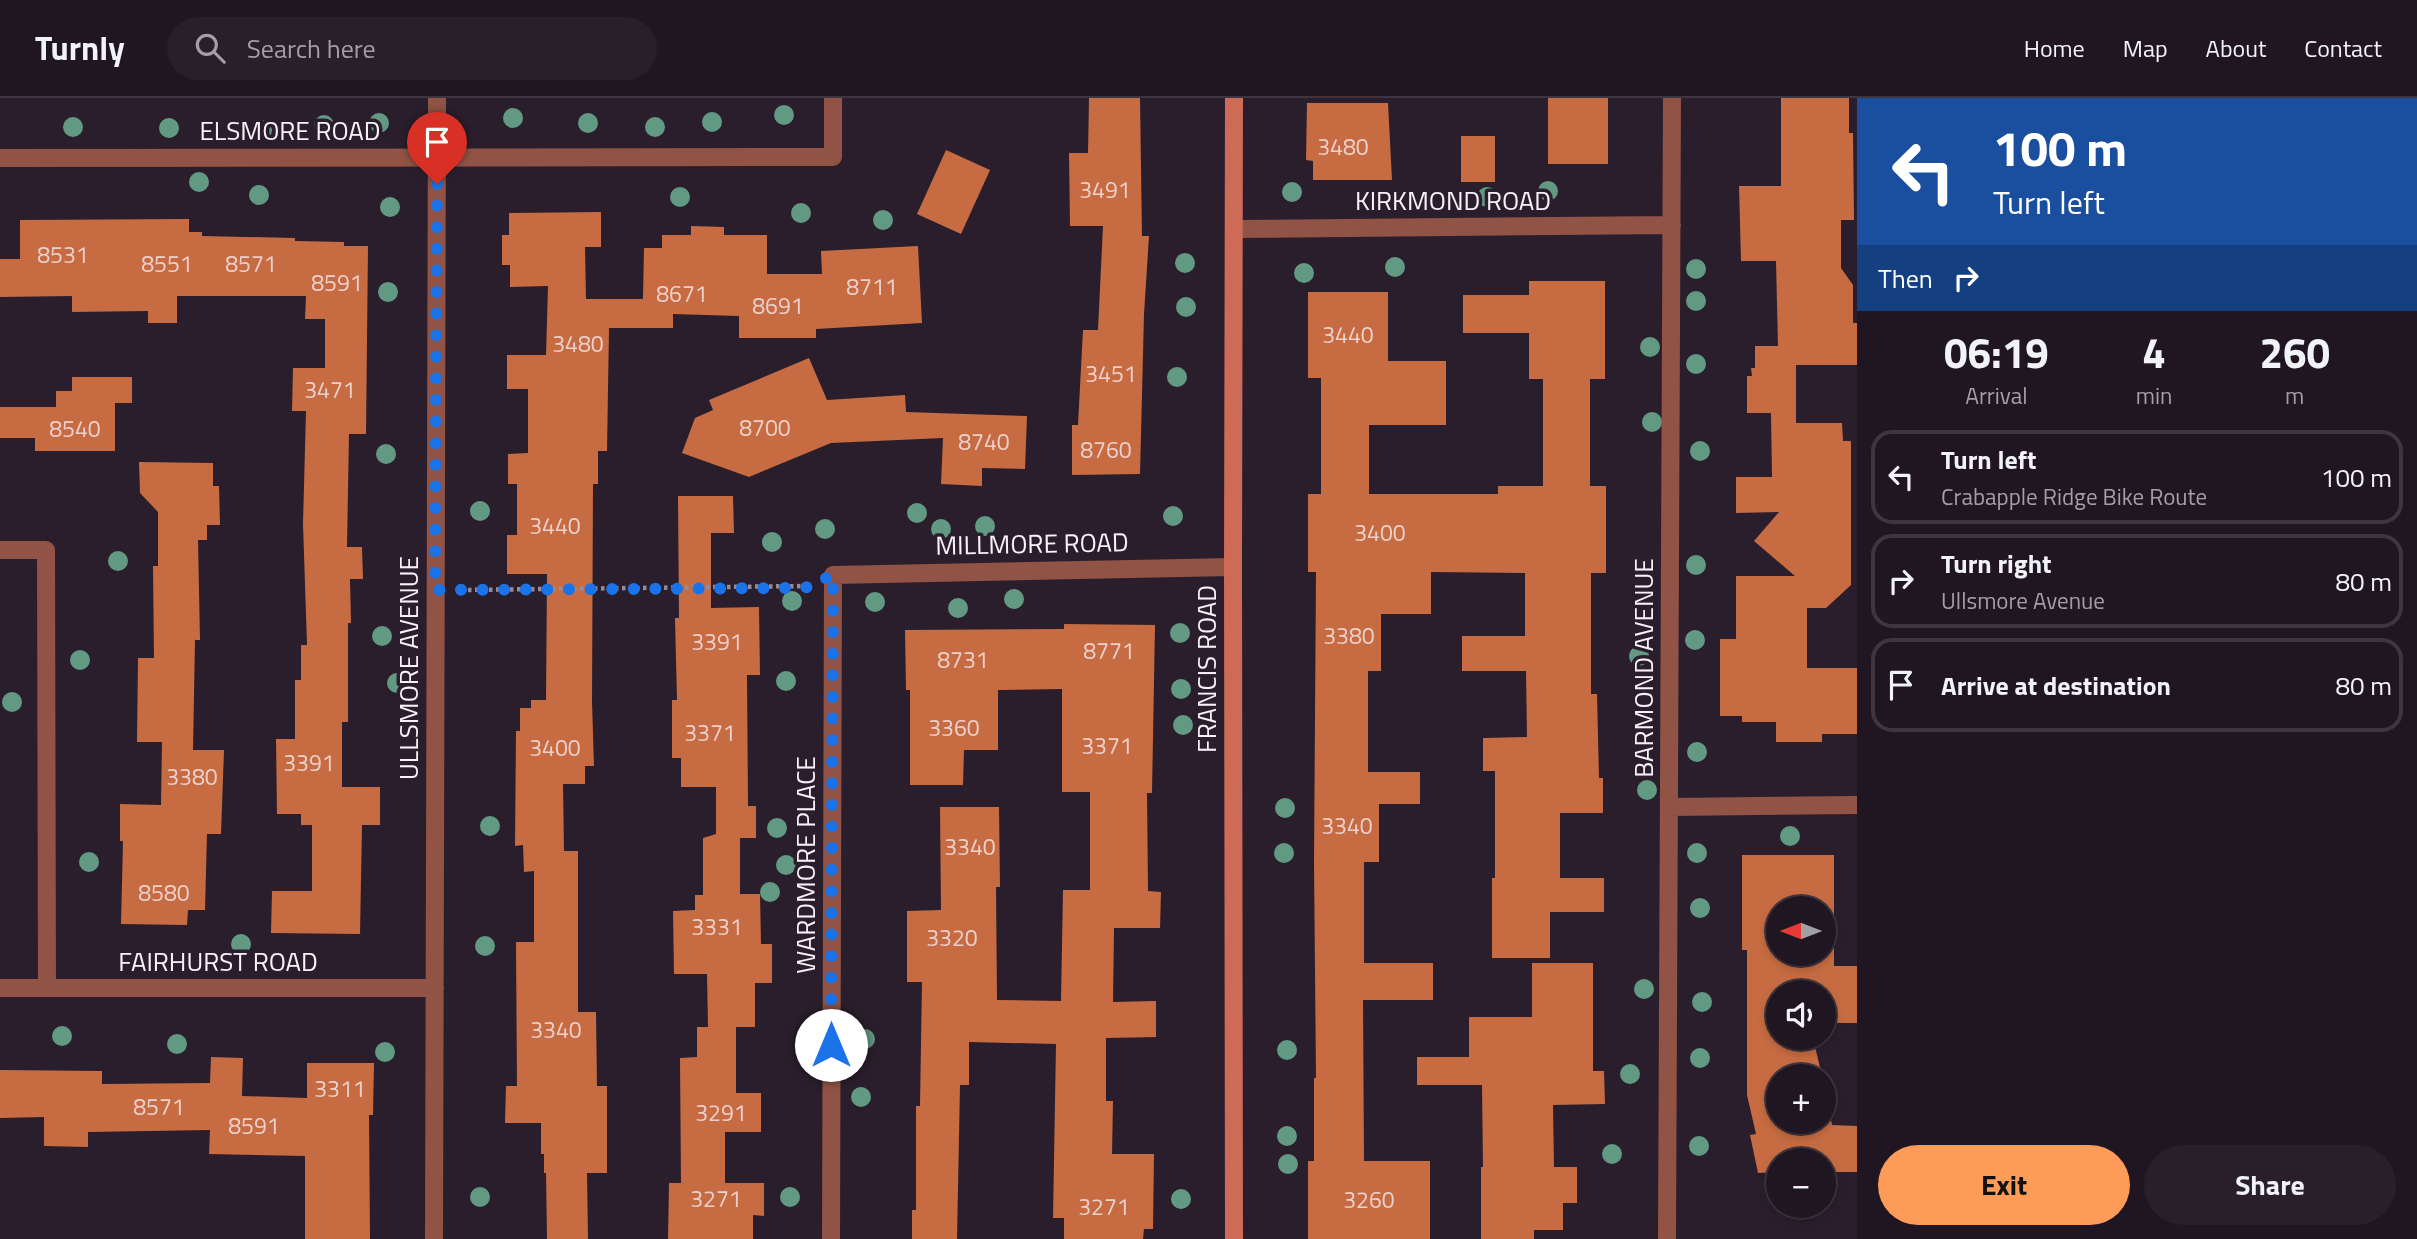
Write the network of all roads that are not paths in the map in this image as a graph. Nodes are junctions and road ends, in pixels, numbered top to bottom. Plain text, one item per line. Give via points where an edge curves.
1 (437, 98) edge
2 (833, 98) edge
3 (1234, 98) edge
4 (1672, 98) edge
5 (437, 157) junction
6 (0, 158) edge
7 (1672, 225) junction
8 (1234, 229) junction
9 (0, 550) edge
10 (1233, 567) junction
11 (833, 575) joint
12 (1857, 805) edge
13 (1670, 807) junction
14 (0, 988) edge
15 (47, 988) junction
16 (435, 988) junction
17 (434, 1239) edge
18 (831, 1239) edge
19 (1234, 1239) edge
20 (1667, 1239) edge

1 - 5 street, ULLSMORE AVENUE
2 - 5 street, ELSMORE ROAD via 833,157
3 - 8 street, FRANCIS ROAD
4 - 7 street, BARMOND AVENUE
5 - 6 street, ELSMORE ROAD
5 - 16 street, ULLSMORE AVENUE
7 - 8 street, KIRKMOND ROAD
7 - 13 street, BARMOND AVENUE
8 - 10 street, FRANCIS ROAD
9 - 15 street via 46,550
10 - 11 street, MILLMORE ROAD
10 - 19 street, FRANCIS ROAD
11 - 18 street, WARDMORE PLACE
12 - 13 street
13 - 20 street, BARMOND AVENUE
14 - 15 street, FAIRHURST ROAD
15 - 16 street, FAIRHURST ROAD
16 - 17 street, ULLSMORE AVENUE

